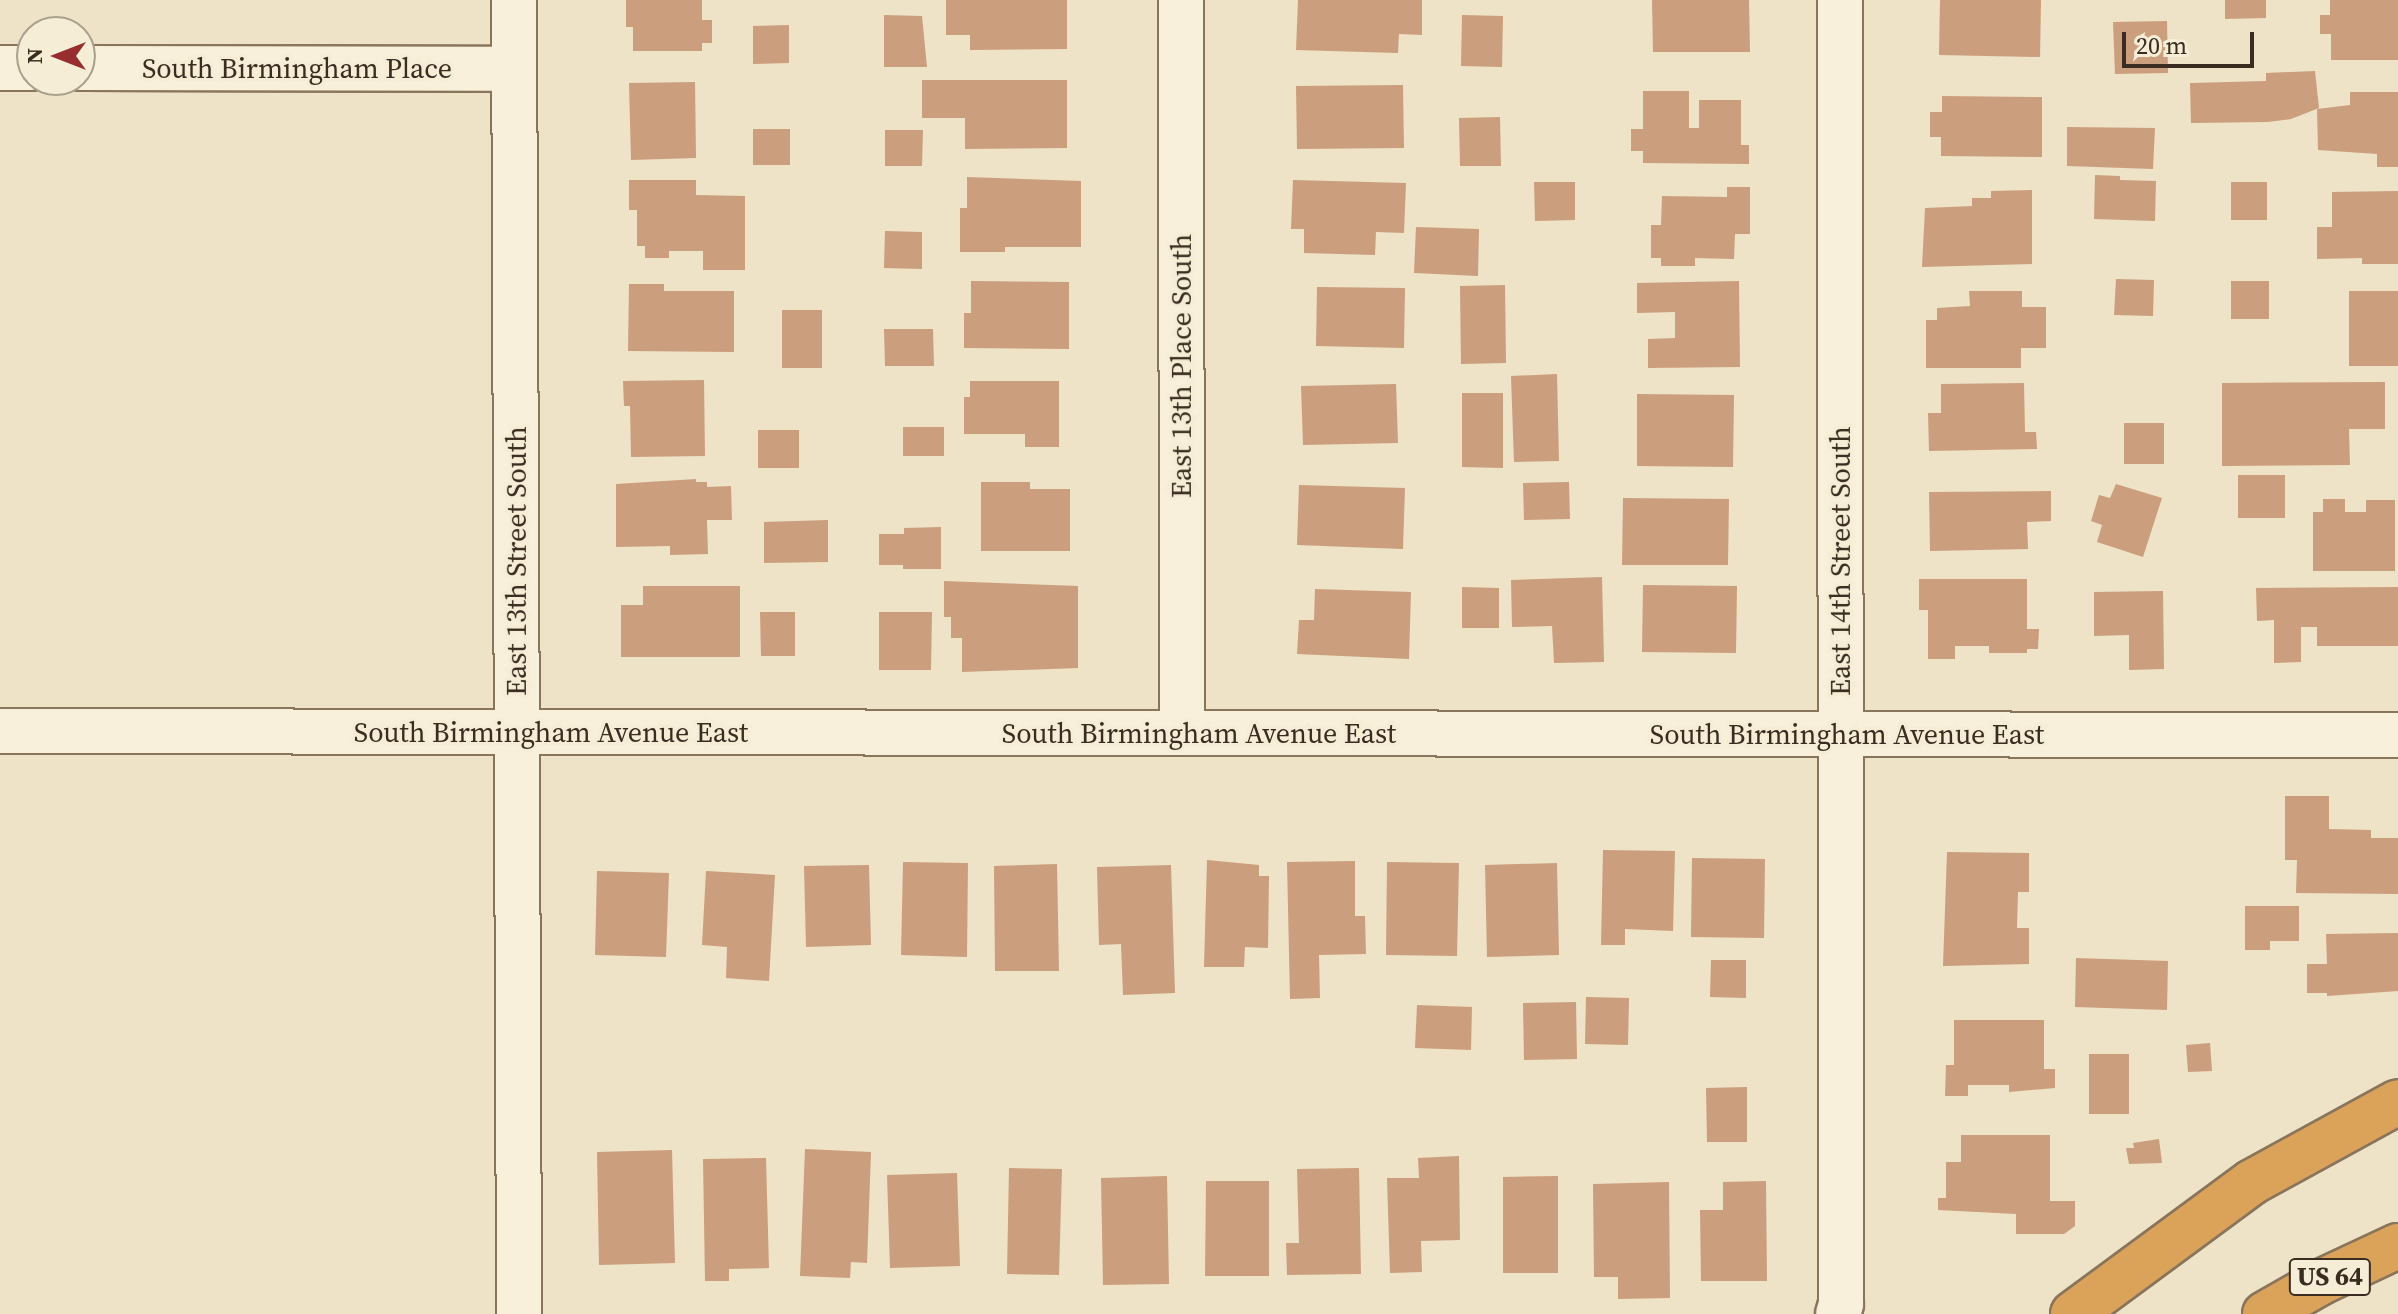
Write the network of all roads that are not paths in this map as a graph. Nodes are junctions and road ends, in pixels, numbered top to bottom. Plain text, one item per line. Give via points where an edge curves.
1 (514, 0) edge
2 (1181, 0) edge
3 (1840, 0) edge
4 (96, 68) edge
5 (514, 69) junction
6 (517, 730) junction
7 (0, 731) edge
8 (1182, 733) junction
9 (1841, 734) junction
10 (2398, 735) edge
11 (2398, 1102) edge
12 (2398, 1246) edge
13 (519, 1314) edge
14 (1838, 1314) edge
15 (2073, 1314) edge
16 (2265, 1314) edge

1 - 5 street, East 13th Street South
2 - 8 street, East 13th Place South
3 - 9 street, East 14th Street South
4 - 5 street, South Birmingham Place
5 - 6 street, East 13th Street South
6 - 7 street, South Birmingham Avenue East
6 - 8 street, South Birmingham Avenue East
6 - 13 street, East 13th Street South
8 - 9 street, South Birmingham Avenue East
9 - 10 street, South Birmingham Avenue East
9 - 14 street, East 14th Street South
11 - 15 highway via 2252,1182
12 - 16 highway, US 64

